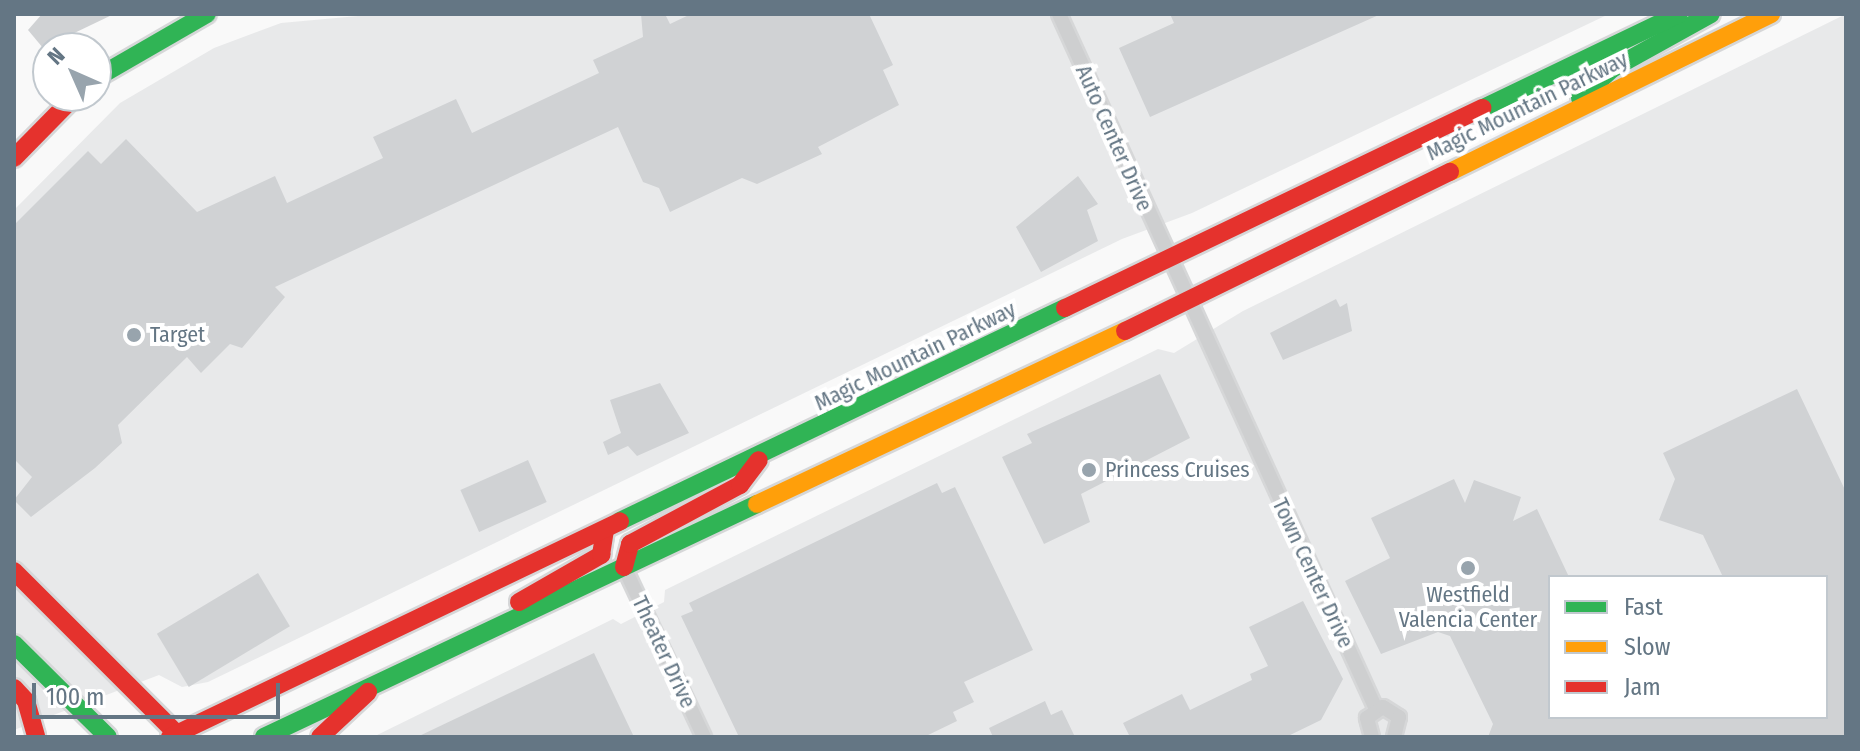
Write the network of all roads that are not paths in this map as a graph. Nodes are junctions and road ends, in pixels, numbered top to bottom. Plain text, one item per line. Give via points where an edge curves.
1 (207, 14) edge
2 (1059, 14) edge
3 (1679, 14) edge
4 (1711, 14) edge
5 (1771, 14) edge
6 (112, 69) edge
7 (59, 112) edge
8 (1562, 115) junction
9 (14, 158) edge
10 (1170, 263) junction
11 (1188, 301) junction
12 (762, 456) junction
13 (605, 529) junction
14 (624, 567) junction
15 (14, 571) edge
16 (14, 644) edge
17 (449, 650) junction
18 (373, 686) junction
19 (14, 688) edge
20 (1376, 709) junction
21 (1366, 735) edge
22 (175, 736) edge
23 (36, 737) edge
24 (108, 737) edge
25 (264, 737) edge
26 (320, 737) edge
27 (704, 737) edge
28 (1394, 737) edge

1 - 6 main road
2 - 10 street, Auto Center Drive
3 - 10 main road, Magic Mountain Parkway
4 - 8 main road via 1612,69
5 - 8 main road, Magic Mountain Parkway
7 - 9 main road
8 - 11 main road, Magic Mountain Parkway
10 - 11 street, Town Center Drive
10 - 12 main road, Magic Mountain Parkway
11 - 14 main road, Magic Mountain Parkway
11 - 20 street, Town Center Drive
12 - 13 main road, Magic Mountain Parkway
12 - 14 main road via 740,485 630,544
13 - 17 main road via 606,548 592,562 489,618
13 - 22 main road, Magic Mountain Parkway
14 - 17 main road, Magic Mountain Parkway
14 - 27 street, Theater Drive
15 - 22 main road
16 - 24 main road
17 - 18 main road, Magic Mountain Parkway
18 - 25 main road, Magic Mountain Parkway
18 - 26 main road via 340,726
19 - 23 main road
20 - 21 street
20 - 28 street, Town Center Drive via 1399,717

